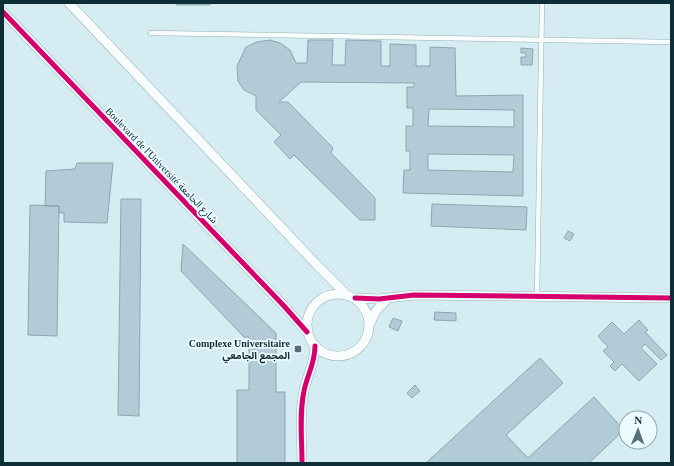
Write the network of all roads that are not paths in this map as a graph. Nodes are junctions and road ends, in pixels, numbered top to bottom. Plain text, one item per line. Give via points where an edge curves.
1 (69, 3) edge
2 (542, 3) edge
3 (3, 12) edge
4 (151, 33) dead end
5 (542, 40) junction
6 (671, 42) edge
7 (537, 296) junction
8 (351, 297) junction
9 (671, 298) edge
10 (387, 299) junction
11 (369, 325) junction
12 (307, 332) junction
13 (315, 346) junction
14 (332, 356) junction
15 (312, 368) junction
16 (302, 463) edge

1 - 8 street via 317,265
2 - 5 lane
3 - 12 street, Boulevard de l'Université شارع الجامعة
4 - 5 lane
5 - 6 lane
5 - 7 lane
7 - 9 street
7 - 10 street via 414,295
8 - 10 street
8 - 11 street via 364,308
8 - 12 street via 336,293 316,302 309,311 306,321
10 - 11 street via 376,311
11 - 14 street via 364,342 358,349 350,354
12 - 13 street
13 - 14 street
13 - 15 street
14 - 15 street via 321,360
15 - 16 street via 303,400

